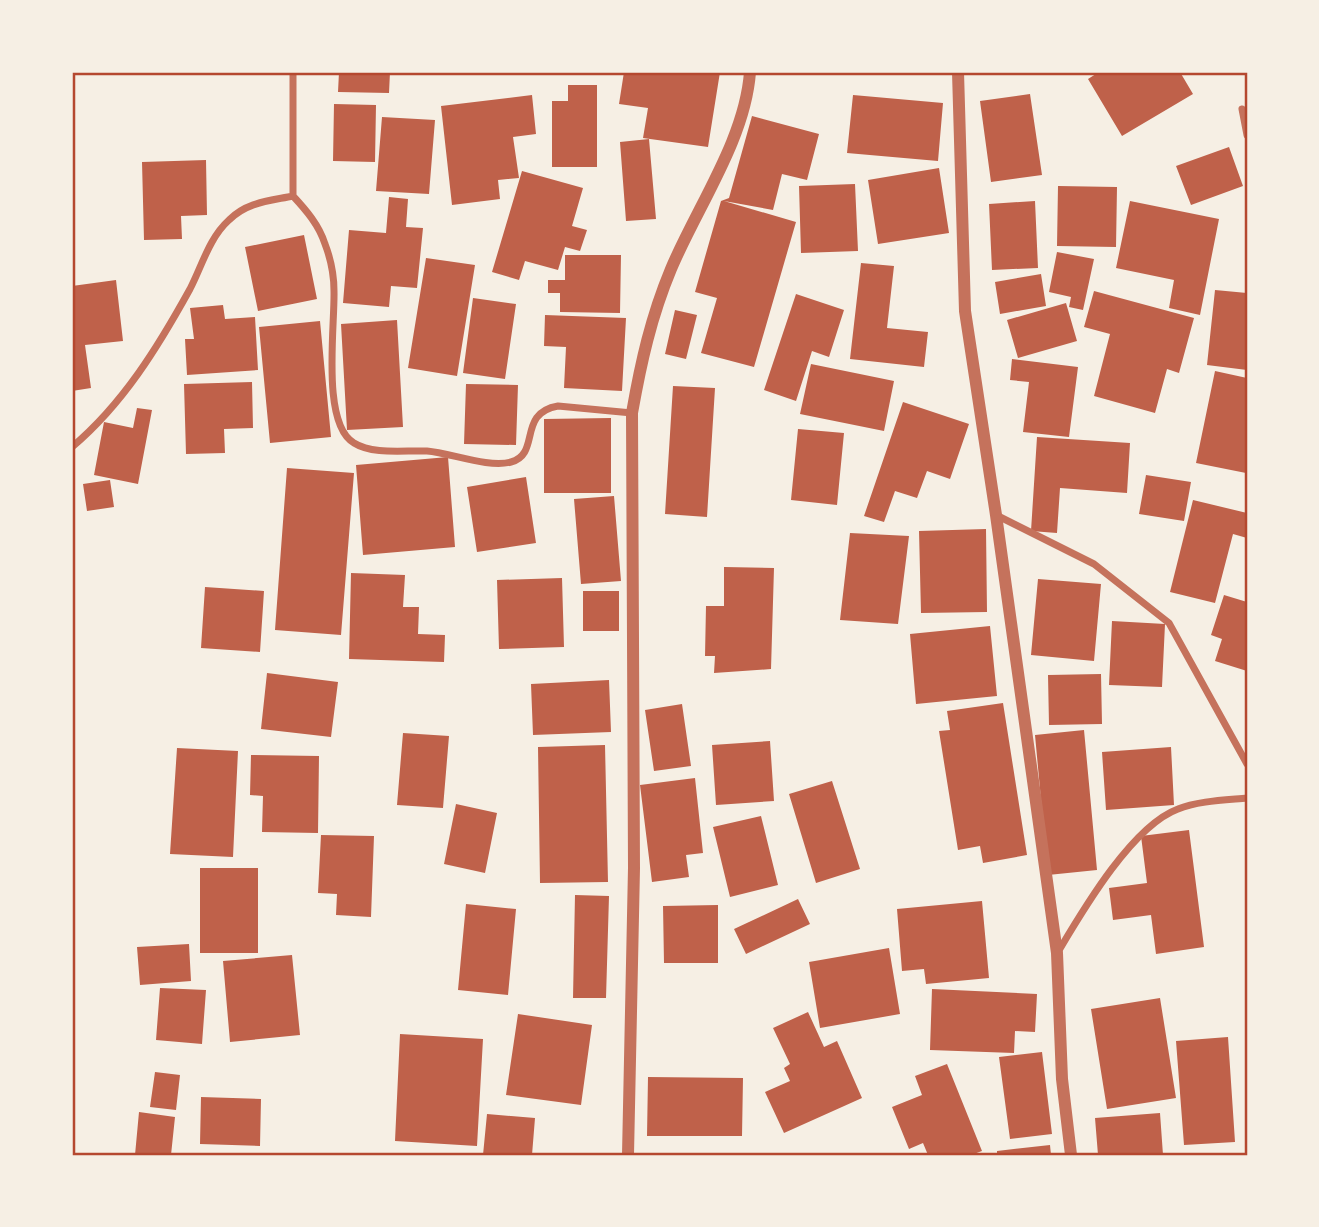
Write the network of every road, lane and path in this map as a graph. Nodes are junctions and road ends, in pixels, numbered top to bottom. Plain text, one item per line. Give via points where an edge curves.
1 (293, 72) edge
2 (750, 72) edge
3 (958, 72) edge
4 (1242, 109) dead end
5 (1247, 135) edge
6 (293, 196) junction
7 (632, 413) junction
8 (72, 447) edge
9 (996, 515) junction
10 (1247, 764) edge
11 (1247, 798) edge
12 (1057, 953) junction
13 (628, 1155) edge
14 (1071, 1155) edge

1 - 6 street
2 - 7 street via 729,149 654,314
3 - 9 street via 965,311
4 - 5 street
6 - 7 street via 309,213 325,243 334,289 335,409 338,425 356,445 510,462 526,450 534,421 548,408
6 - 8 street via 248,206 221,228 138,374 113,407
7 - 13 street via 634,867
9 - 10 street via 1094,564 1167,620
9 - 12 street
11 - 12 street via 1189,805 1147,828 1129,847
12 - 14 street via 1062,1079

